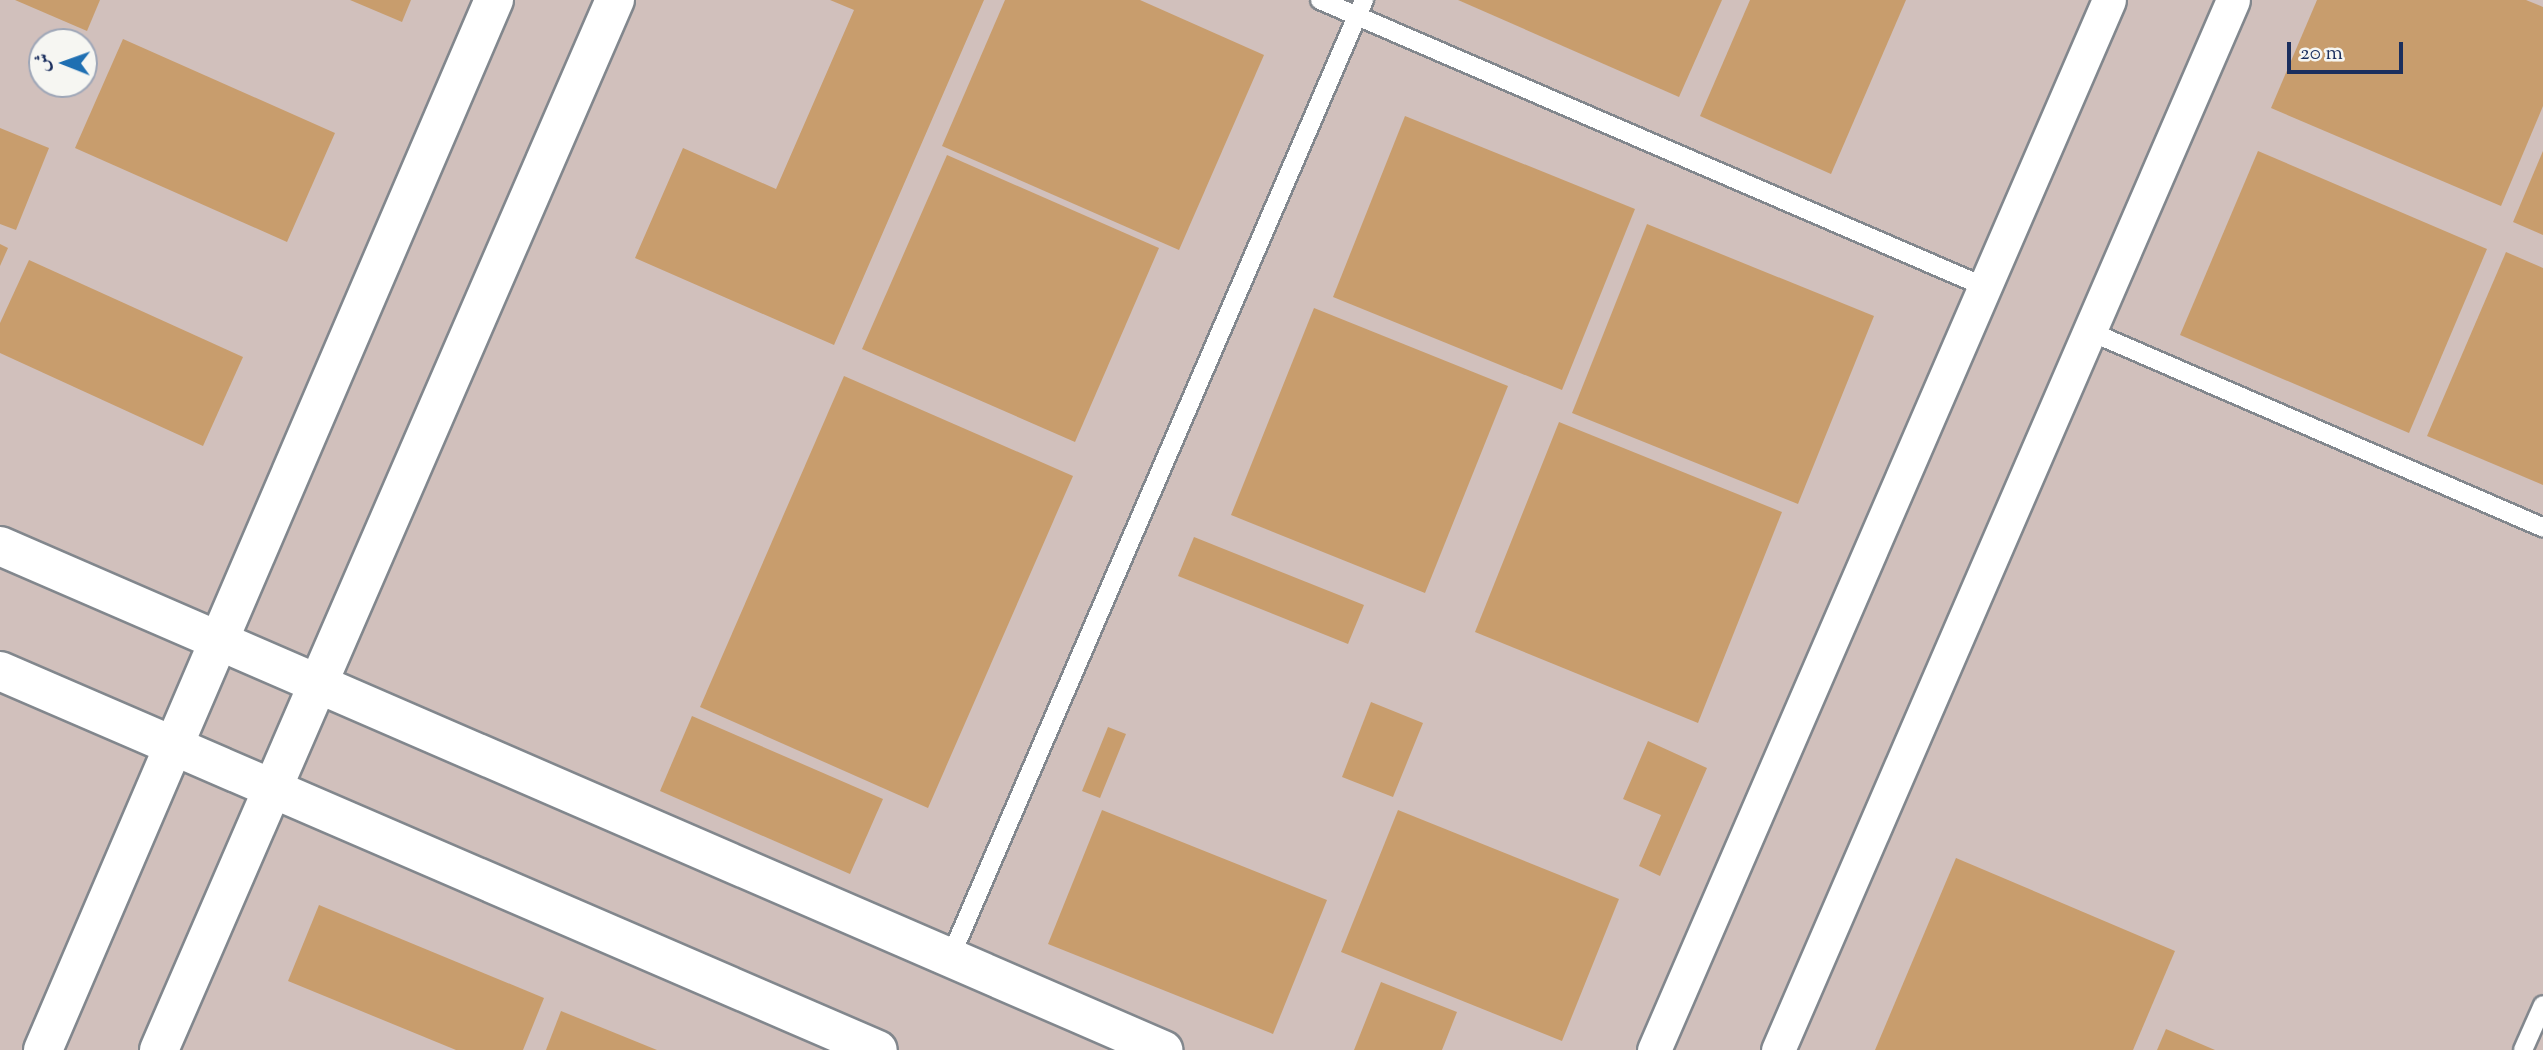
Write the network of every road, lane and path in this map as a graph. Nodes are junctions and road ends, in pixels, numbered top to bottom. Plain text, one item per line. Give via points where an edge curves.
1 (494, 0) edge
2 (615, 0) edge
3 (1320, 0) edge
4 (2109, 0) edge
5 (2233, 0) edge
6 (1361, 8) edge
7 (1985, 287) junction
8 (2089, 331) junction
9 (2543, 527) edge
10 (0, 546) edge
11 (220, 642) junction
12 (0, 671) edge
13 (318, 684) junction
14 (174, 746) junction
15 (273, 789) junction
16 (950, 958) junction
17 (2543, 1005) edge
18 (43, 1050) edge
19 (159, 1050) edge
20 (878, 1050) edge
21 (1163, 1050) edge
22 (1654, 1050) edge
23 (1778, 1050) edge
24 (2524, 1050) edge

1 - 11 street
2 - 13 street
3 - 6 lane
4 - 7 street
5 - 8 street
6 - 7 lane
6 - 16 lane
7 - 22 street
8 - 9 lane
8 - 23 street
10 - 11 street
11 - 13 street
11 - 14 street
12 - 14 street
13 - 15 street
13 - 16 street
14 - 15 street
14 - 18 street
15 - 19 street
15 - 20 street
16 - 21 street
17 - 24 lane

